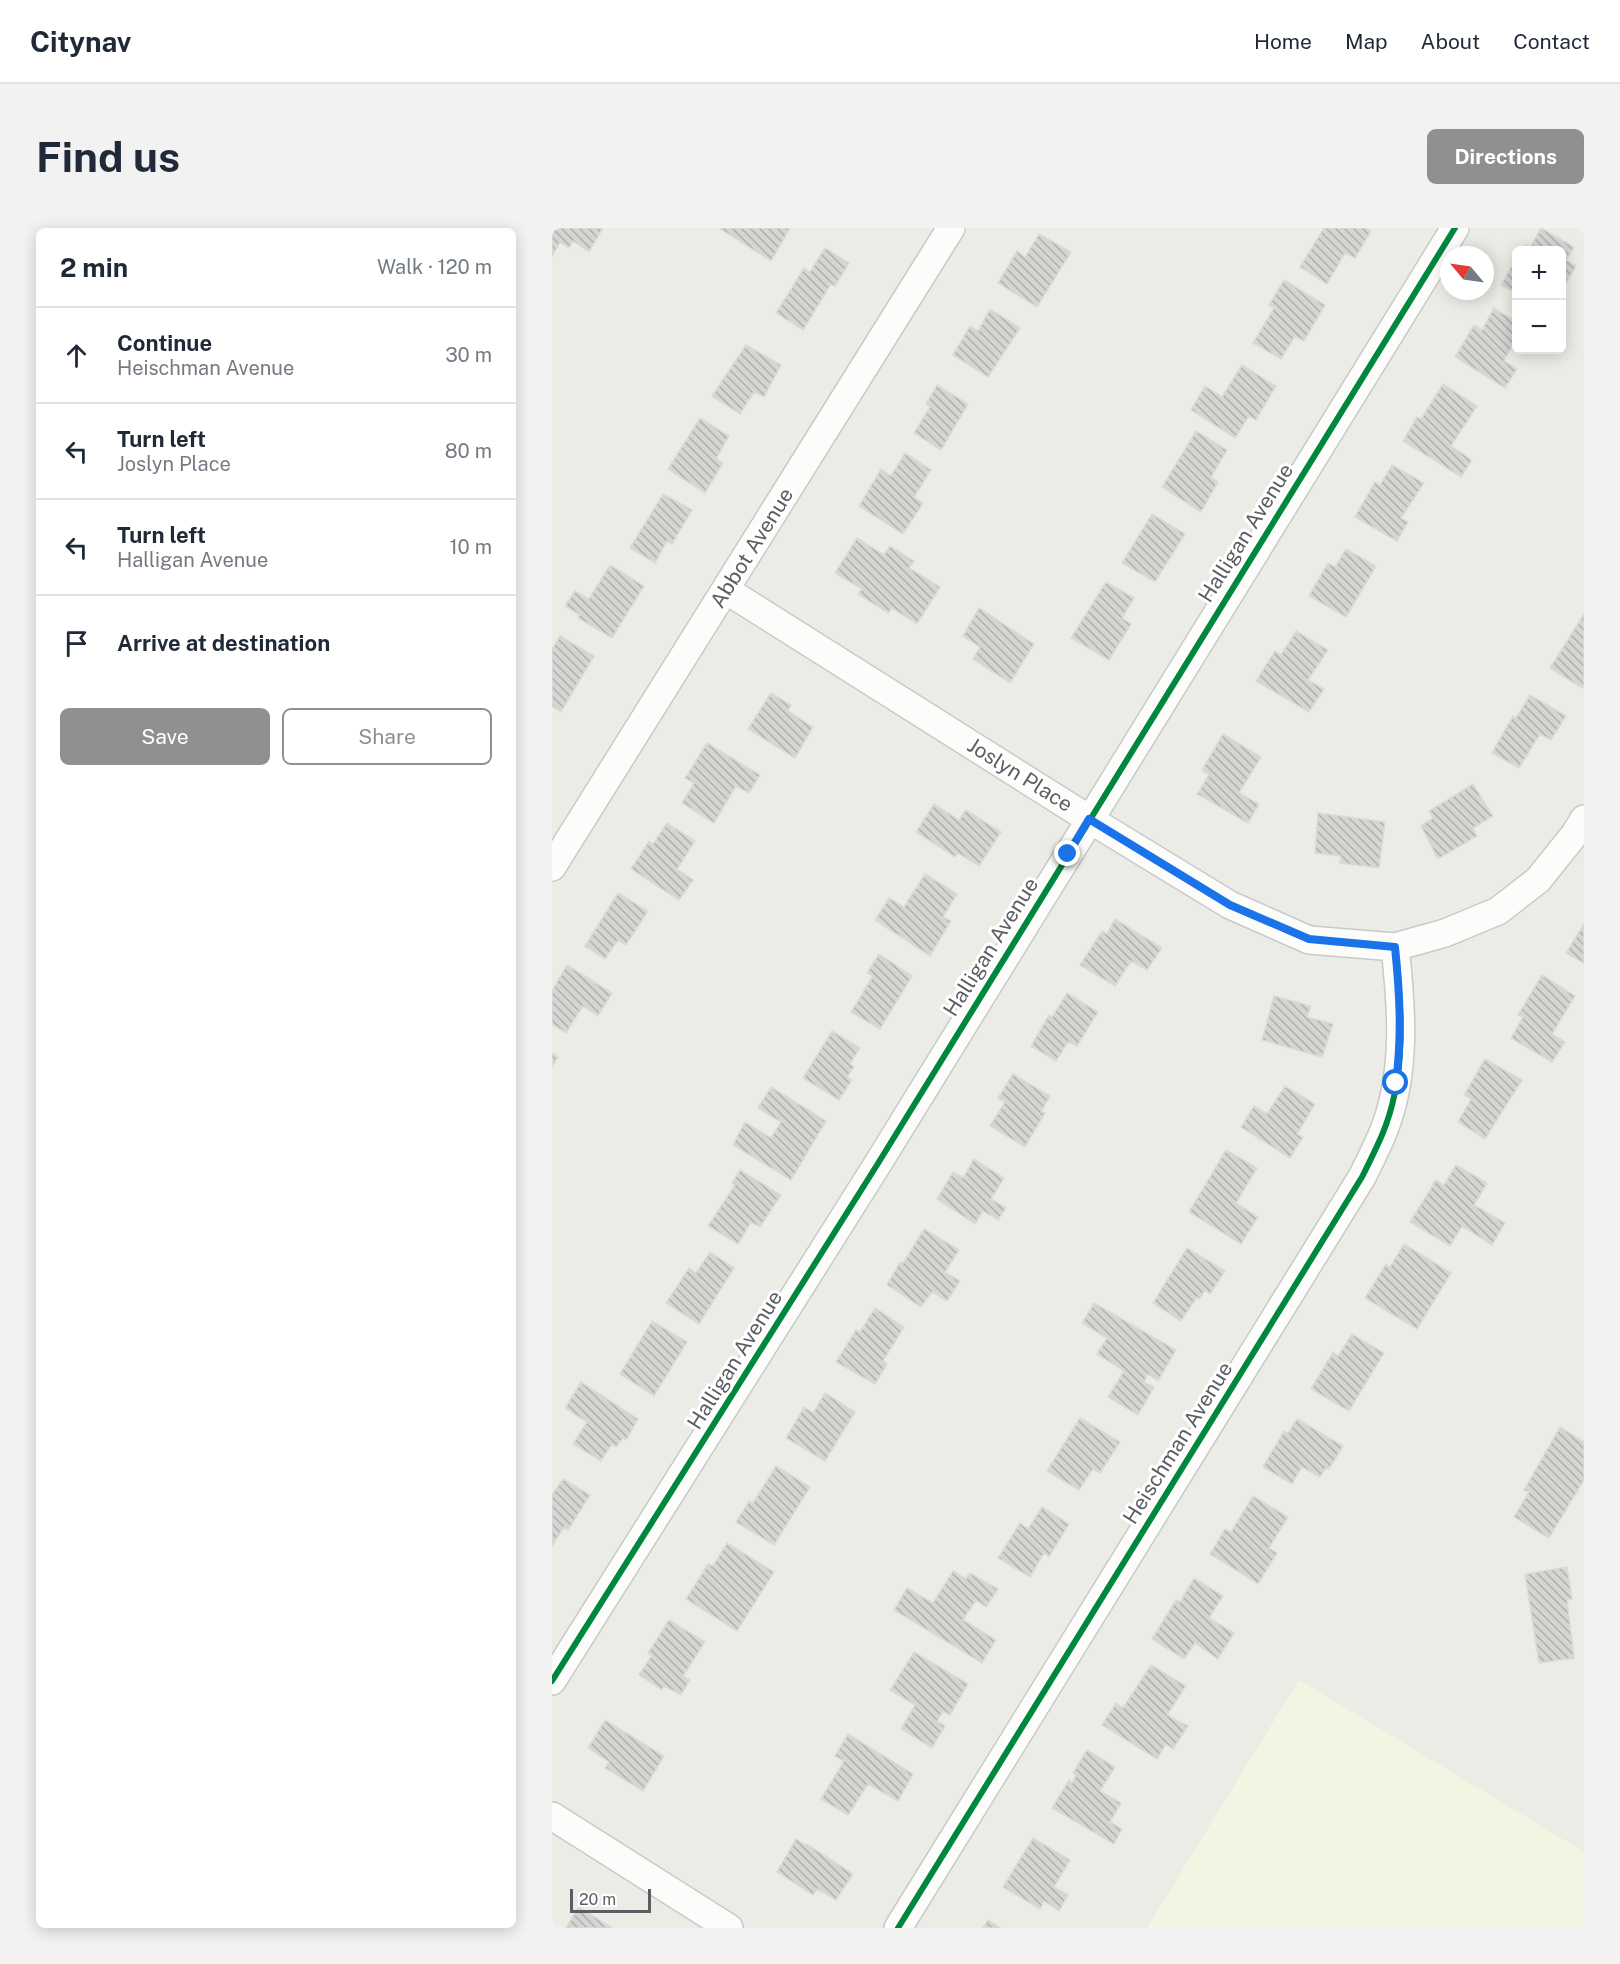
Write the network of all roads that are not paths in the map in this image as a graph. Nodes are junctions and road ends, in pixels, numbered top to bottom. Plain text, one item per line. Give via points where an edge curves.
1 (1455, 228) edge
2 (940, 232) edge
3 (726, 591) junction
4 (1089, 819) junction
5 (1584, 819) edge
6 (552, 867) edge
7 (1395, 947) junction
8 (552, 1681) edge
9 (552, 1816) edge
10 (729, 1928) edge
11 (898, 1928) edge

1 - 4 street, Halligan Avenue
2 - 3 street, Abbot Avenue
3 - 4 street, Joslyn Place
3 - 6 street, Abbot Avenue
4 - 7 street, Joslyn Place via 1230,905 1309,939
4 - 8 street, Halligan Avenue
5 - 7 street via 1538,880 1498,911 1445,933
7 - 11 street, Heischman Avenue via 1401,1043 1396,1083 1383,1133 1362,1177
9 - 10 street

